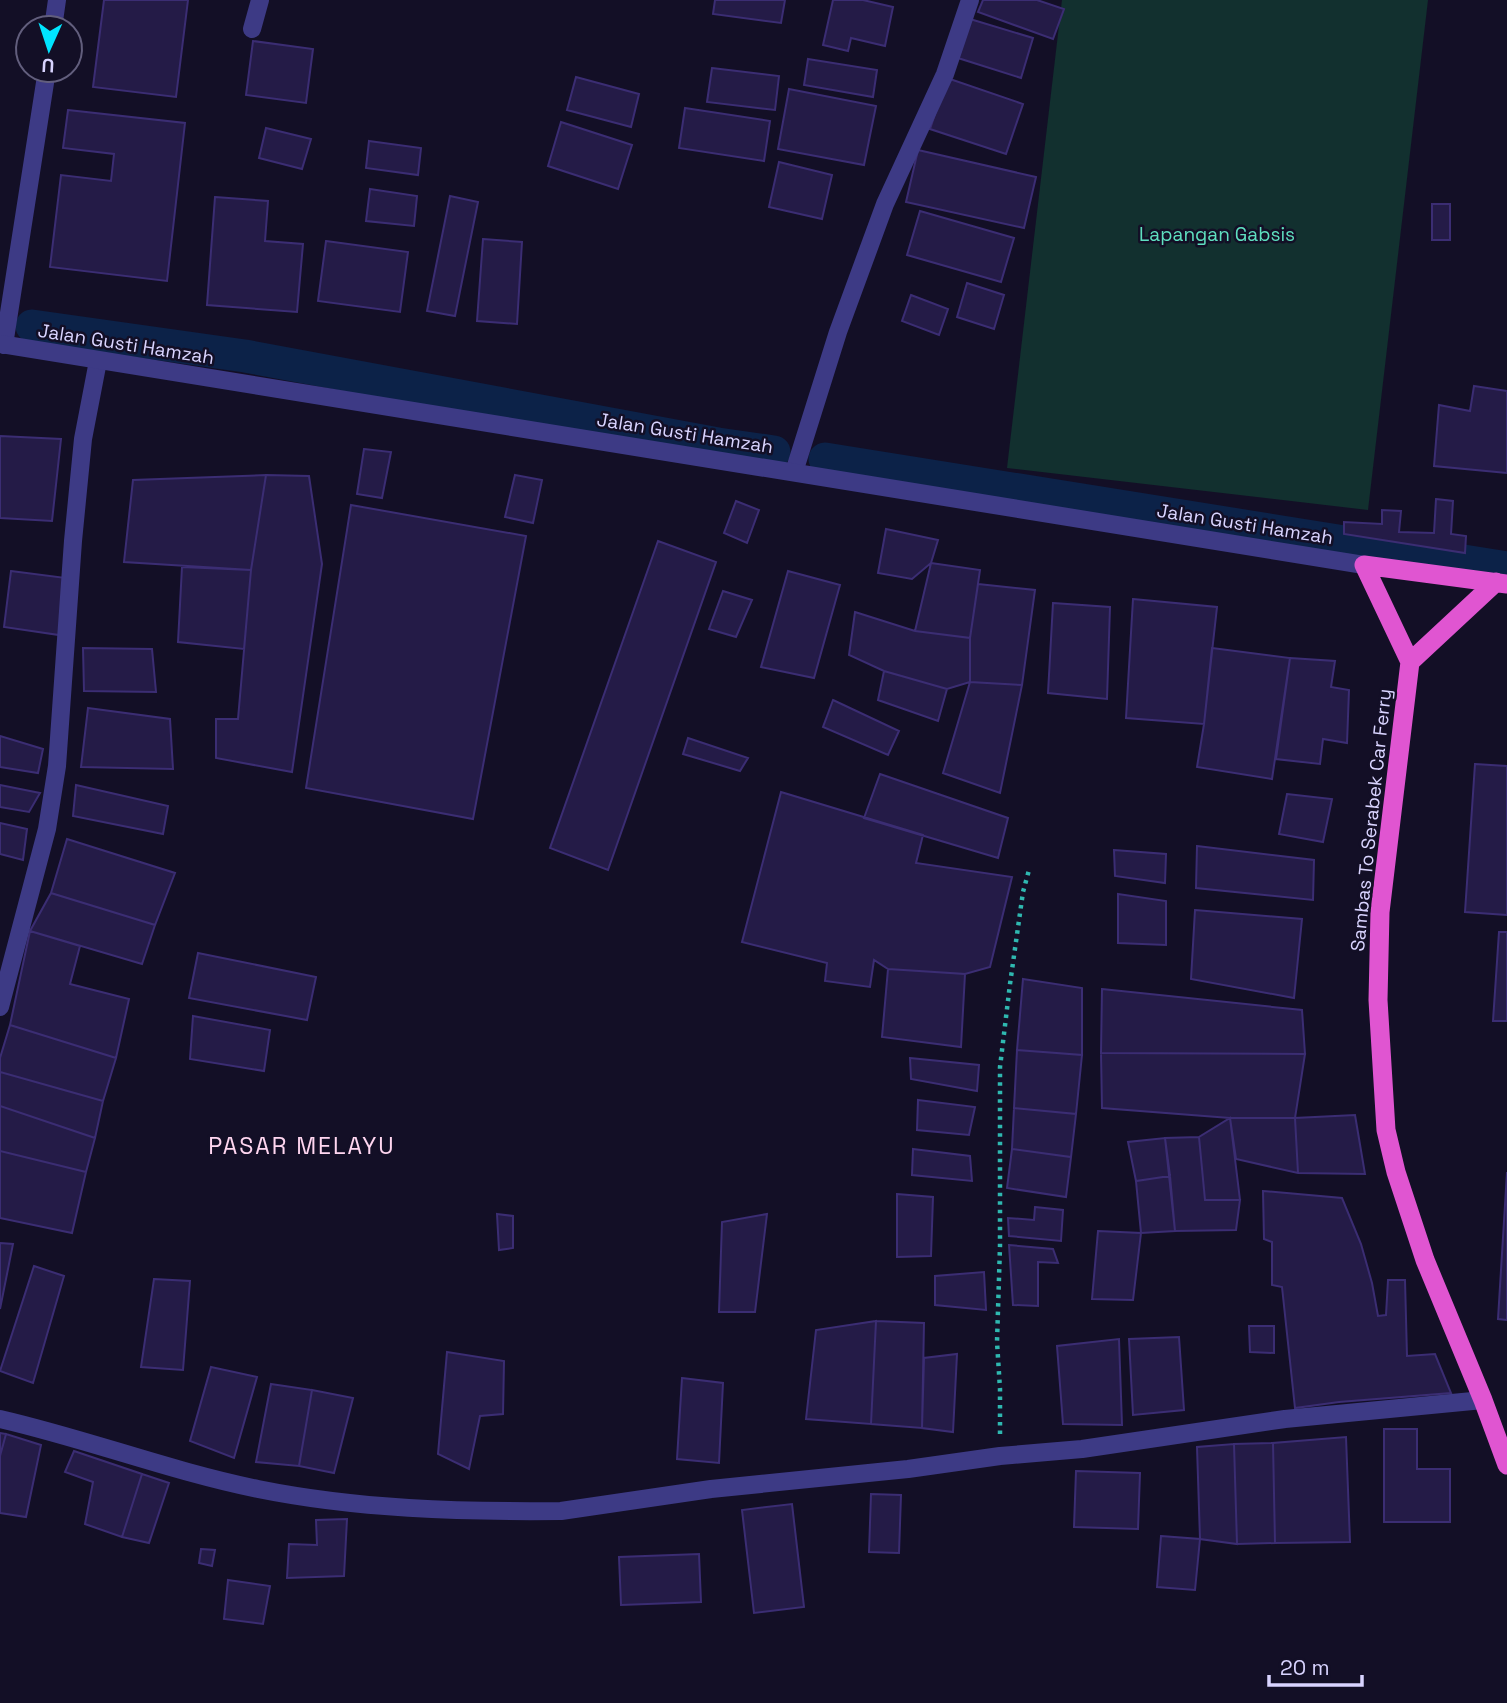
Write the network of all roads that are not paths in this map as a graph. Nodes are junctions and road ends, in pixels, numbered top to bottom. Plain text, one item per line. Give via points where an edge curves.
1 (260, 0) edge
2 (970, 0) edge
3 (252, 29) dead end
4 (45, 84) edge
5 (2, 345) edge
6 (99, 361) junction
7 (794, 472) junction
8 (1364, 565) junction
9 (1501, 583) edge
10 (1410, 662) junction
11 (0, 1007) edge
12 (1483, 1400) junction
13 (0, 1419) edge
14 (1507, 1465) edge

1 - 3 street
2 - 7 street via 945,74 884,204
4 - 5 street
5 - 6 street, Jalan Gusti Hamzah
6 - 7 street, Jalan Gusti Hamzah
6 - 11 street via 83,439 57,765 47,829
7 - 8 street, Jalan Gusti Hamzah
8 - 9 highway
8 - 10 highway
9 - 10 highway
10 - 12 highway, Sambas To Serabek Car Ferry via 1380,912 1378,1000 1386,1130 1425,1260
12 - 13 street via 1285,1419 1082,1449 711,1489 561,1511 381,1506 259,1489
12 - 14 highway, Sambas To Serabek Car Ferry

